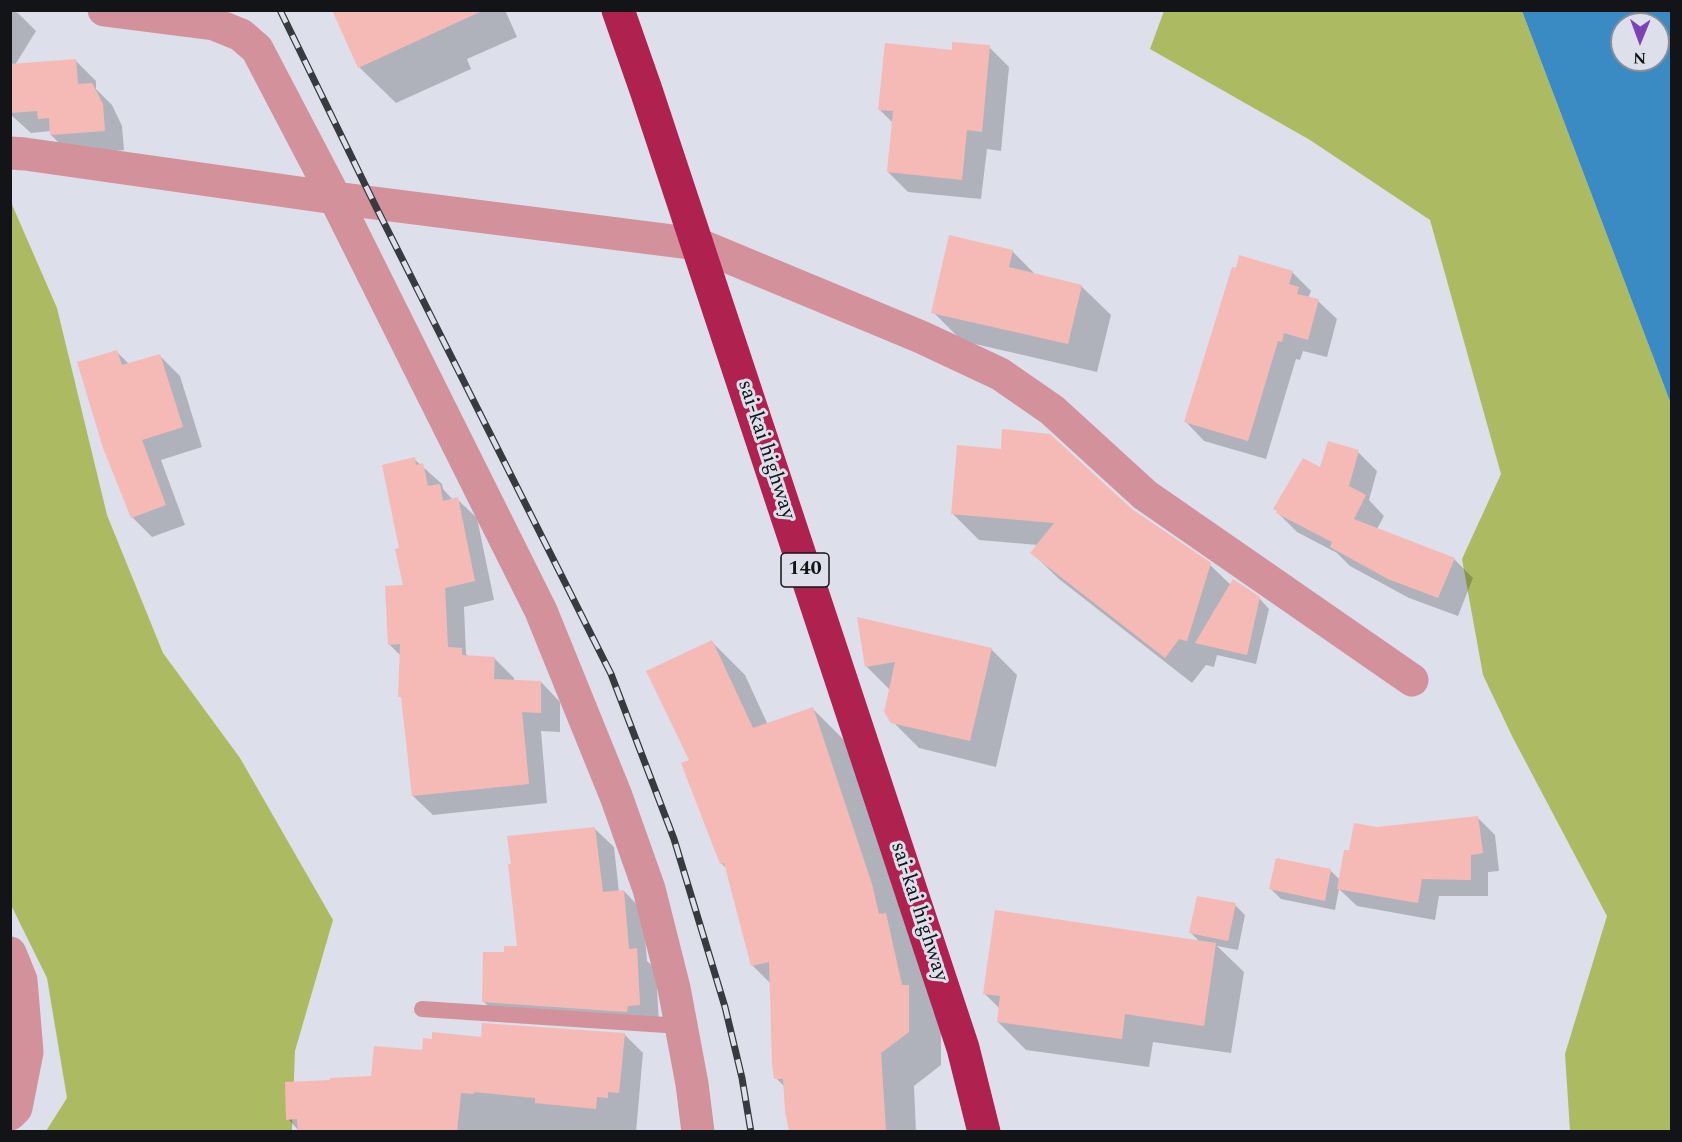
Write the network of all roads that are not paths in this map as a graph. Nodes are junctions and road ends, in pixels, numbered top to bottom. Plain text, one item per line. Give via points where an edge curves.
1 (104, 10) edge
2 (618, 10) edge
3 (10, 153) edge
4 (335, 198) junction
5 (697, 244) junction
6 (1412, 680) dead end
7 (10, 953) edge
8 (422, 1010) dead end
9 (681, 1026) junction
10 (10, 1114) edge
11 (698, 1131) edge
12 (984, 1131) edge

1 - 4 street via 214,24 241,35 257,49
2 - 5 highway, sai-kai highway / 140
3 - 4 street
4 - 5 street
4 - 9 street via 542,611 649,890
5 - 6 street via 1000,374 1052,410 1145,495
5 - 12 highway, sai-kai highway / 140 via 963,1048
7 - 10 street via 21,980 27,1052 16,1108
8 - 9 lane
9 - 11 street

